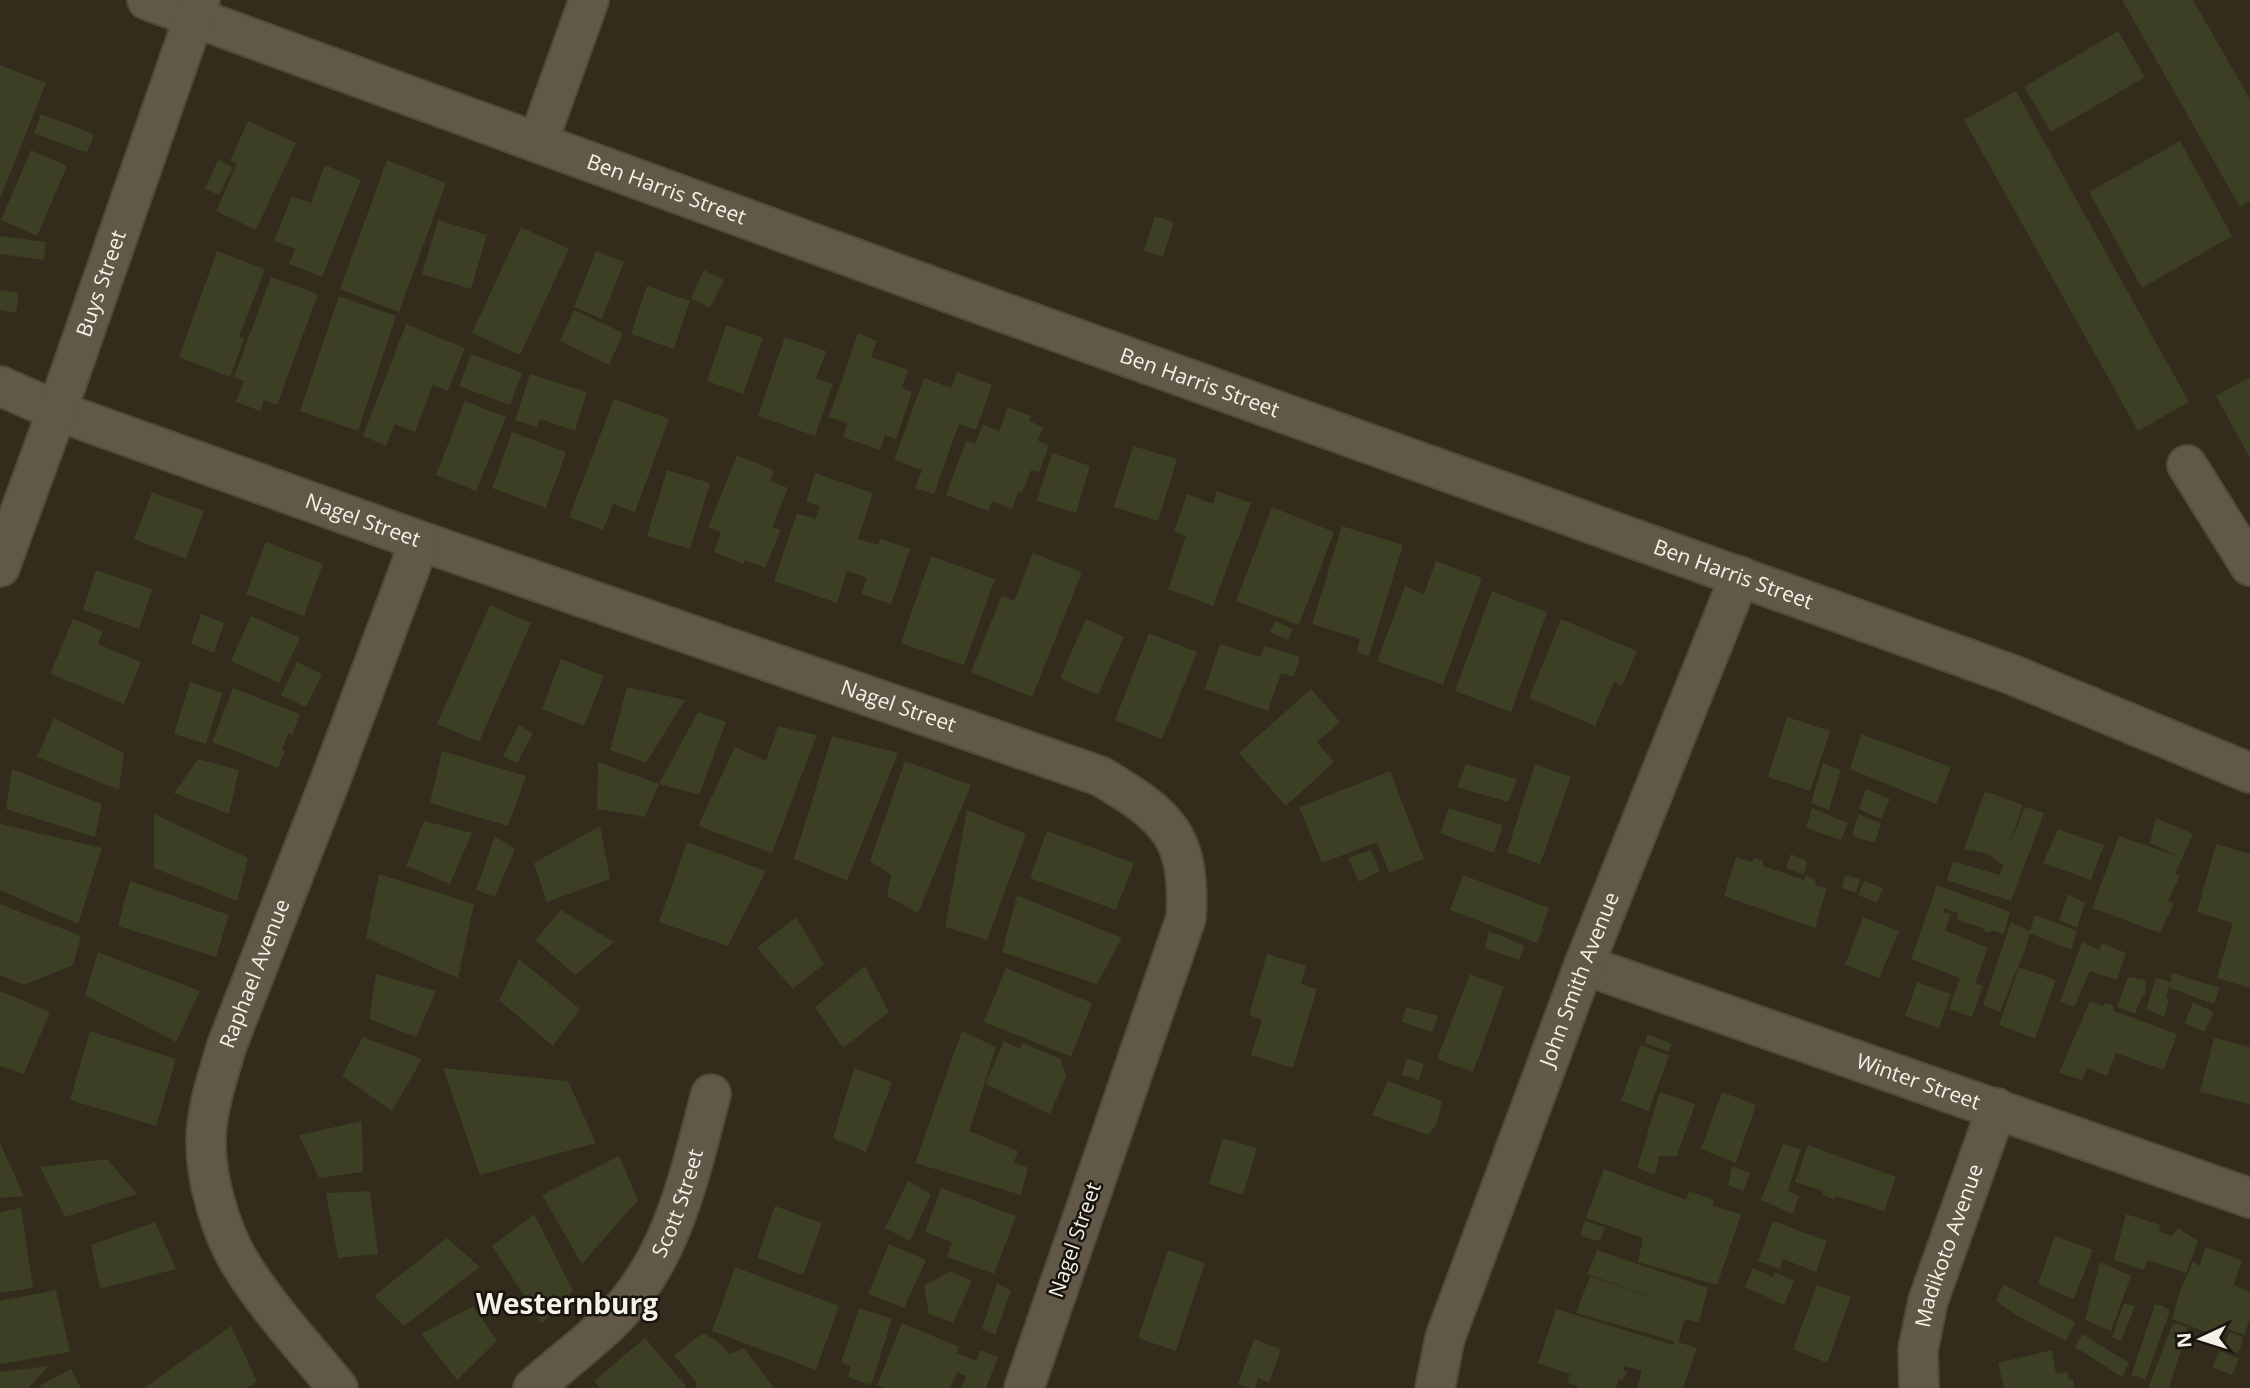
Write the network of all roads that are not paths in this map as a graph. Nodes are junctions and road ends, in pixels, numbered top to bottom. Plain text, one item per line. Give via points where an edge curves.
1 (147, 0) edge
2 (589, 0) edge
3 (197, 8) edge
4 (538, 142) junction
5 (0, 386) edge
6 (58, 411) junction
7 (2187, 465) dead end
8 (12, 499) edge
9 (420, 541) junction
10 (0, 566) edge
11 (2250, 566) edge
12 (1740, 576) junction
13 (2250, 773) edge
14 (1584, 965) junction
15 (711, 1094) dead end
16 (1997, 1108) junction
17 (2250, 1198) edge
18 (338, 1388) edge
19 (533, 1388) edge
20 (1024, 1388) edge
21 (1434, 1388) edge
22 (1919, 1388) edge

1 - 3 street, Ben Harris Street
2 - 4 street
3 - 4 street, Ben Harris Street
3 - 6 street, Buys Street
4 - 12 street, Ben Harris Street
5 - 6 street, Nagel Street
6 - 8 street, Buys Street
6 - 9 street, Nagel Street
7 - 11 street
8 - 10 street, Buys Street
9 - 18 street, Raphael Avenue via 227,1045 206,1138 210,1181 241,1265
9 - 20 street, Nagel Street via 1100,776 1145,803 1176,840 1186,868 1186,918
12 - 13 street, Ben Harris Street via 2013,675
12 - 14 street, John Smith Avenue
14 - 16 street, Winter Street
14 - 21 street, John Smith Avenue via 1445,1338
15 - 19 street, Scott Street via 683,1198 648,1274 615,1317
16 - 17 street, Winter Street
16 - 22 street, Madikoto Avenue via 1928,1301 1917,1350

